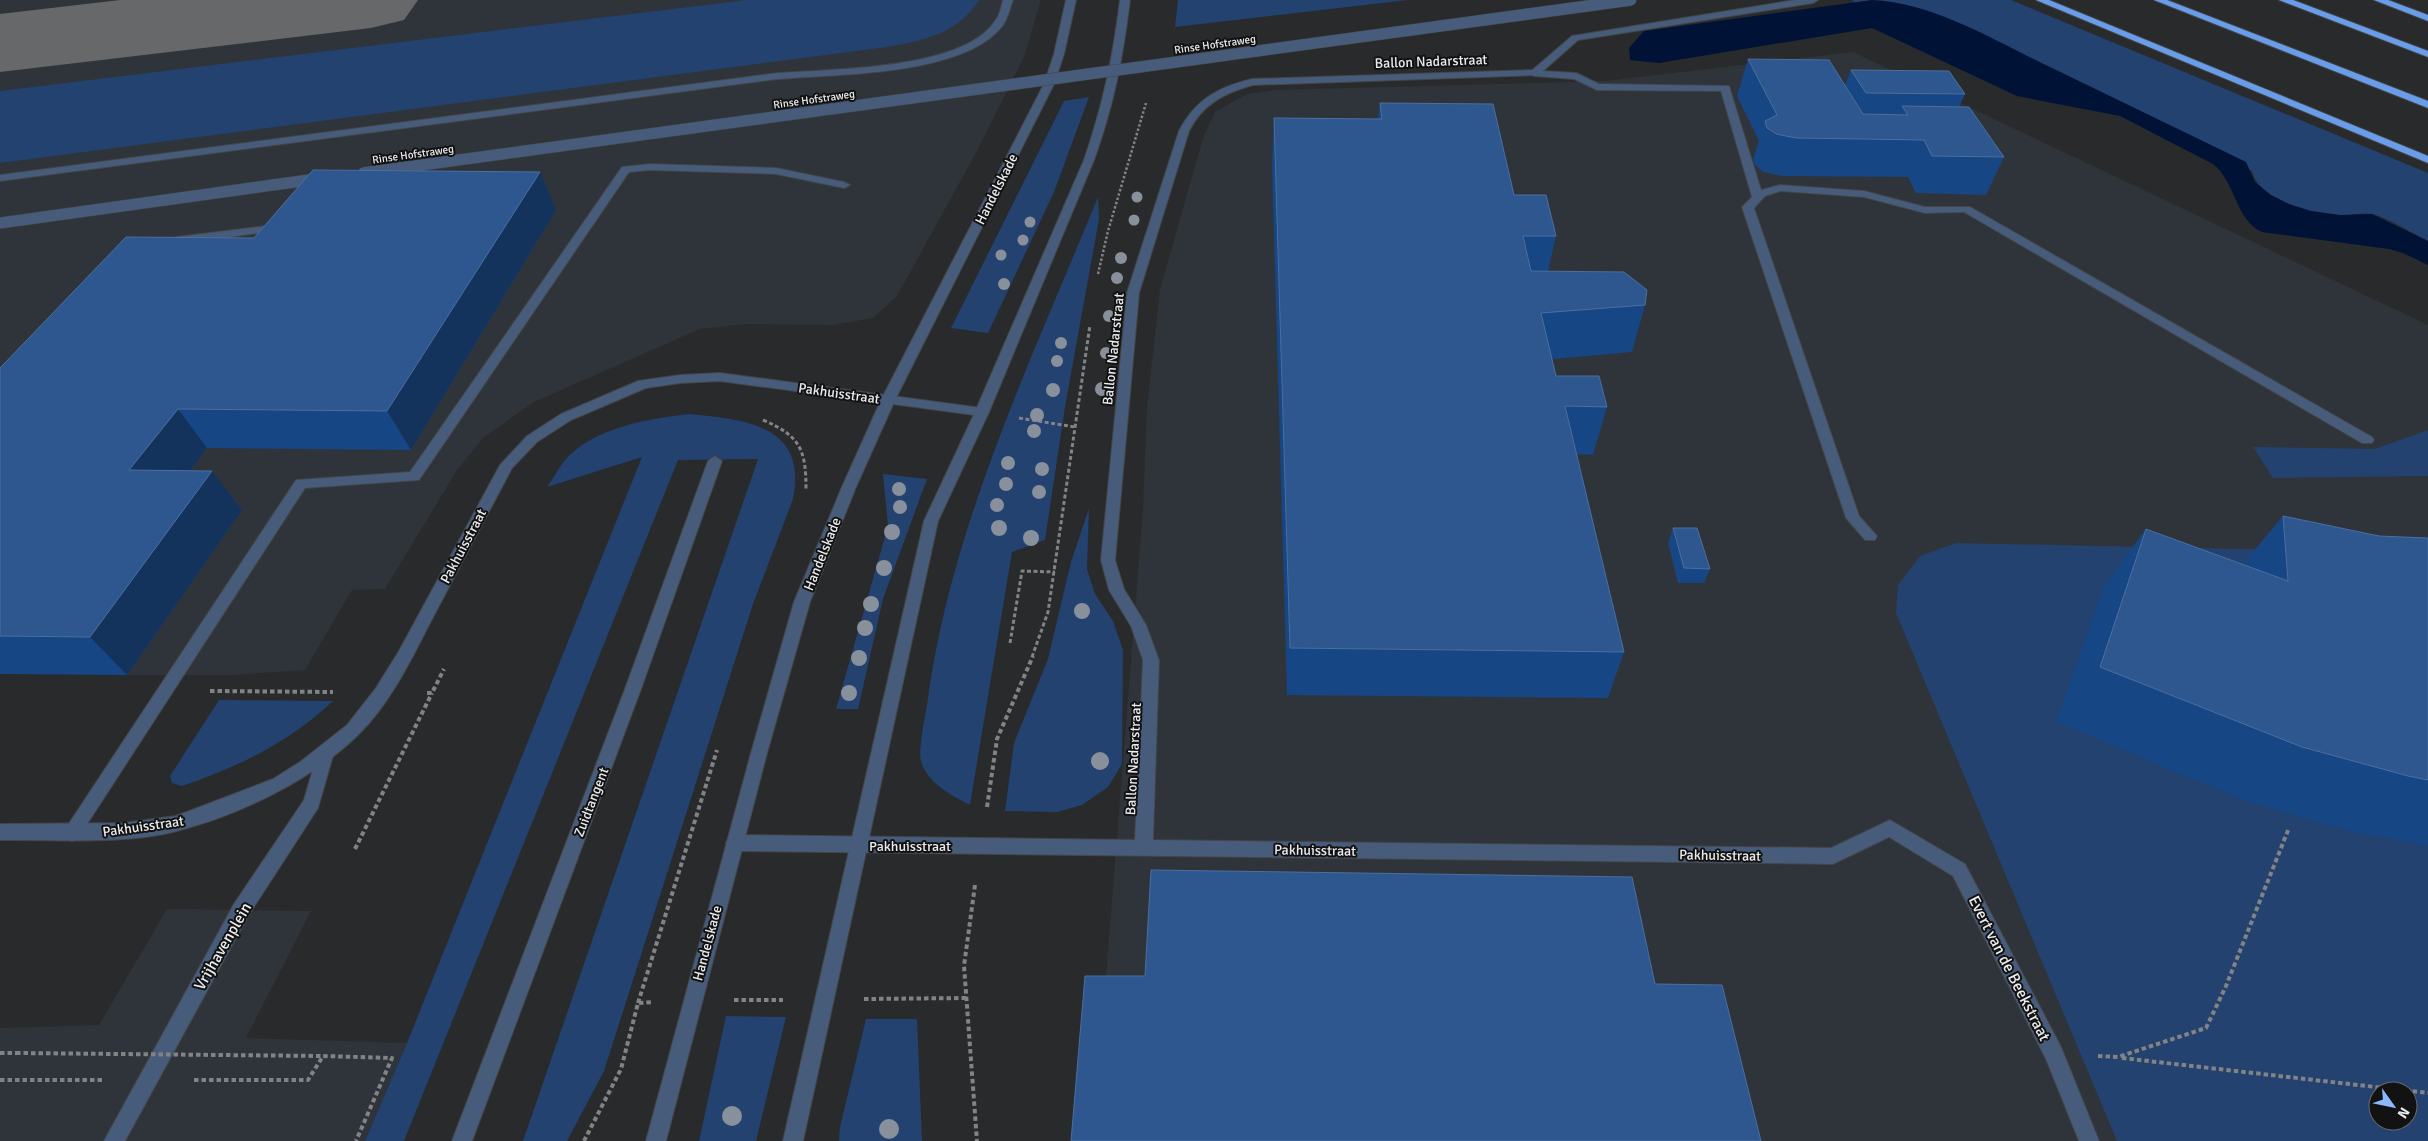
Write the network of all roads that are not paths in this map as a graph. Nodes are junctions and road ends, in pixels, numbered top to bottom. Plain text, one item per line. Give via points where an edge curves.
1 (1008, 0) edge
2 (1071, 0) edge
3 (1125, 0) edge
4 (1631, 0) edge
5 (1813, 0) edge
6 (2041, 0) edge
7 (2159, 0) edge
8 (2284, 0) edge
9 (2379, 0) edge
10 (2428, 18) edge
11 (2428, 54) edge
12 (1534, 73) junction
13 (2428, 105) edge
14 (2428, 160) edge
15 (356, 174) edge
16 (336, 177) edge
17 (0, 178) edge
18 (844, 185) dead end
19 (1758, 198) junction
20 (0, 222) edge
21 (293, 226) edge
22 (168, 244) edge
23 (888, 400) junction
24 (982, 412) junction
25 (2367, 440) dead end
26 (715, 461) dead end
27 (1870, 536) dead end
28 (326, 752) junction
29 (1890, 828) joint
30 (0, 832) edge
31 (72, 833) junction
32 (734, 843) junction
33 (860, 846) junction
34 (1144, 848) junction
35 (114, 1141) edge
36 (462, 1141) edge
37 (656, 1141) edge
38 (793, 1141) edge
39 (2089, 1141) edge

1 - 17 street via 999,23 981,39 950,54 898,66 778,76
2 - 23 street, Handelskade via 1049,84
3 - 24 street via 1118,59 1103,121
4 - 15 street, Rinse Hofstraweg, bridge
5 - 12 street via 1575,38
6 - 14 highway
7 - 13 highway
8 - 11 highway
9 - 10 highway
12 - 19 street, Ballon Nadarstraat via 1576,76 1597,87 1730,88
12 - 34 street, Ballon Nadarstraat via 1252,82 1207,99 1192,114 1184,130 1133,294 1108,560 1117,590 1138,625 1151,660
16 - 20 street, bridge
18 - 31 street via 776,172 626,169 414,477 301,482
19 - 25 street via 1780,188 1864,194 1925,210 1966,209
19 - 27 street via 1748,207 1853,518
21 - 22 street via 184,238
23 - 24 street, Pakhuisstraat
23 - 28 street, Pakhuisstraat via 720,377 680,379 643,384 566,417 532,439 507,465 382,693 353,730
23 - 32 street, Handelskade via 802,602
24 - 33 street via 931,521
26 - 36 street, Zuidtangent via 633,689
28 - 31 street, Pakhuisstraat via 279,784 176,824
28 - 35 street, Vrijhavenplein via 312,803 241,910
29 - 34 street, Pakhuisstraat via 1833,856
29 - 39 street, Evert van de Beekstraat via 1959,870 2054,1054
30 - 31 street, Pakhuisstraat
32 - 33 street, Pakhuisstraat
32 - 37 street, Handelskade
33 - 34 street, Pakhuisstraat
33 - 38 street

